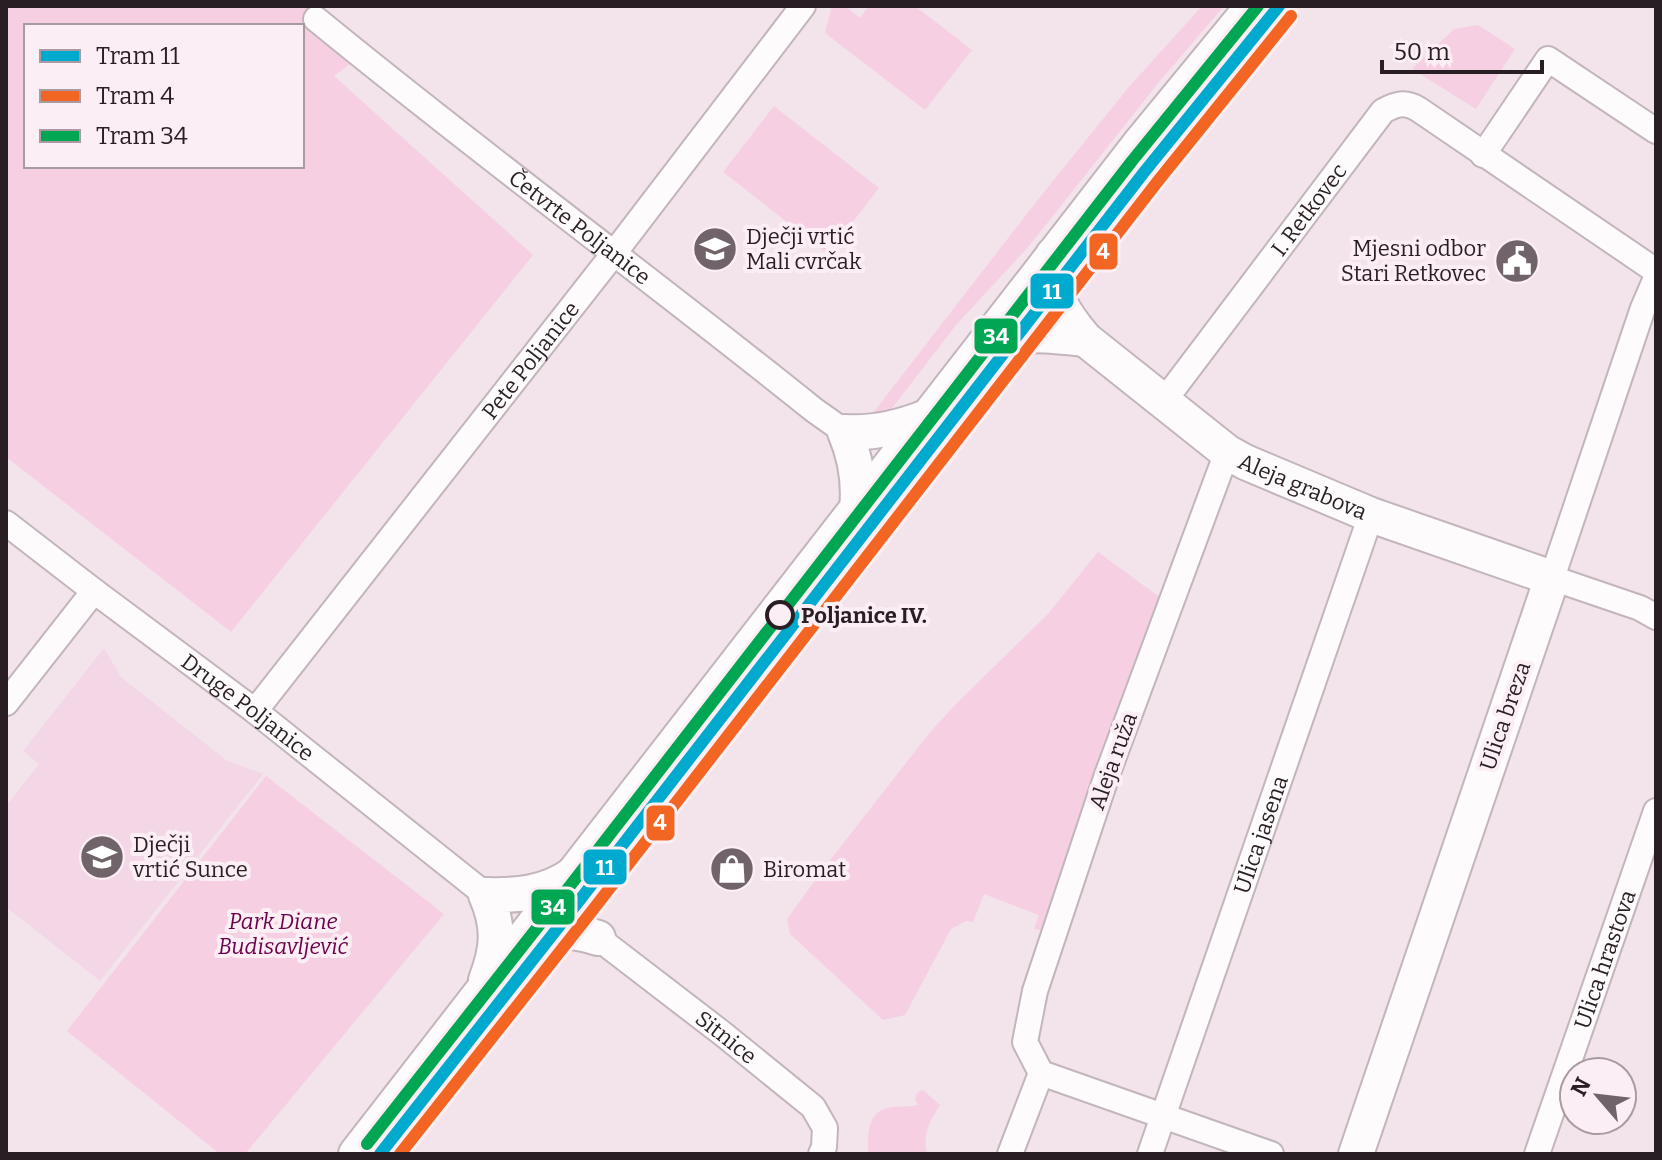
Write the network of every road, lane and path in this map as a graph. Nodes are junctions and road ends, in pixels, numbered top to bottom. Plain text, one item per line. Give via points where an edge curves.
1 (803, 6) edge
2 (1253, 6) edge
3 (316, 19) dead end
4 (1656, 131) edge
5 (1483, 155) junction
6 (615, 252) junction
7 (1053, 255) junction
8 (1656, 271) edge
9 (1656, 278) edge
10 (1085, 339) junction
11 (984, 345) junction
12 (1164, 401) junction
13 (929, 416) junction
14 (845, 432) junction
15 (1227, 452) junction
16 (857, 510) junction
17 (1371, 515) junction
18 (6, 523) edge
19 (1552, 578) junction
20 (94, 591) junction
21 (1656, 617) edge
22 (6, 703) edge
23 (255, 711) junction
24 (1656, 811) edge
25 (575, 873) junction
26 (486, 895) junction
27 (598, 938) junction
28 (523, 939) junction
29 (477, 999) junction
30 (1041, 1073) junction
31 (1164, 1115) junction
32 (356, 1154) edge
33 (821, 1154) edge
34 (1010, 1154) edge
35 (1150, 1154) edge
36 (1271, 1154) edge
37 (1356, 1154) edge
38 (1537, 1154) edge

1 - 6 street, Pete Poljanice
2 - 7 main road
3 - 6 street, Četvrte Poljanice
4 - 5 street via 1548,59
5 - 8 street, I. Retkovec
5 - 12 street, I. Retkovec via 1410,104 1383,111
6 - 14 street, Četvrte Poljanice
6 - 23 street, Pete Poljanice
7 - 10 main road, Aleja grabova via 1051,277 1059,303
7 - 11 main road
9 - 19 street, Ulica breza
10 - 11 main road via 1033,334
10 - 12 main road, Aleja grabova
11 - 13 main road
12 - 15 main road, Aleja grabova
13 - 14 main road via 897,428
13 - 16 main road
14 - 16 main road via 858,477
15 - 17 main road, Aleja grabova
15 - 30 street, Aleja ruža via 1107,775 1035,991 1025,1042
16 - 25 main road
17 - 19 main road, Aleja grabova
17 - 31 street, Ulica jasena
18 - 20 street, Druge Poljanice
19 - 21 street
19 - 37 main road, Ulica breza
20 - 22 street
20 - 23 street, Druge Poljanice
23 - 26 street, Druge Poljanice
24 - 38 street, Ulica hrastova
25 - 26 main road via 537,892
25 - 27 main road via 577,894
25 - 28 main road
26 - 29 main road via 496,943
27 - 28 main road via 556,930
27 - 33 street, Sitnice via 813,1107 825,1128
28 - 29 main road
29 - 32 main road
30 - 31 street
30 - 34 street
31 - 35 street, Ulica jasena
31 - 36 street

